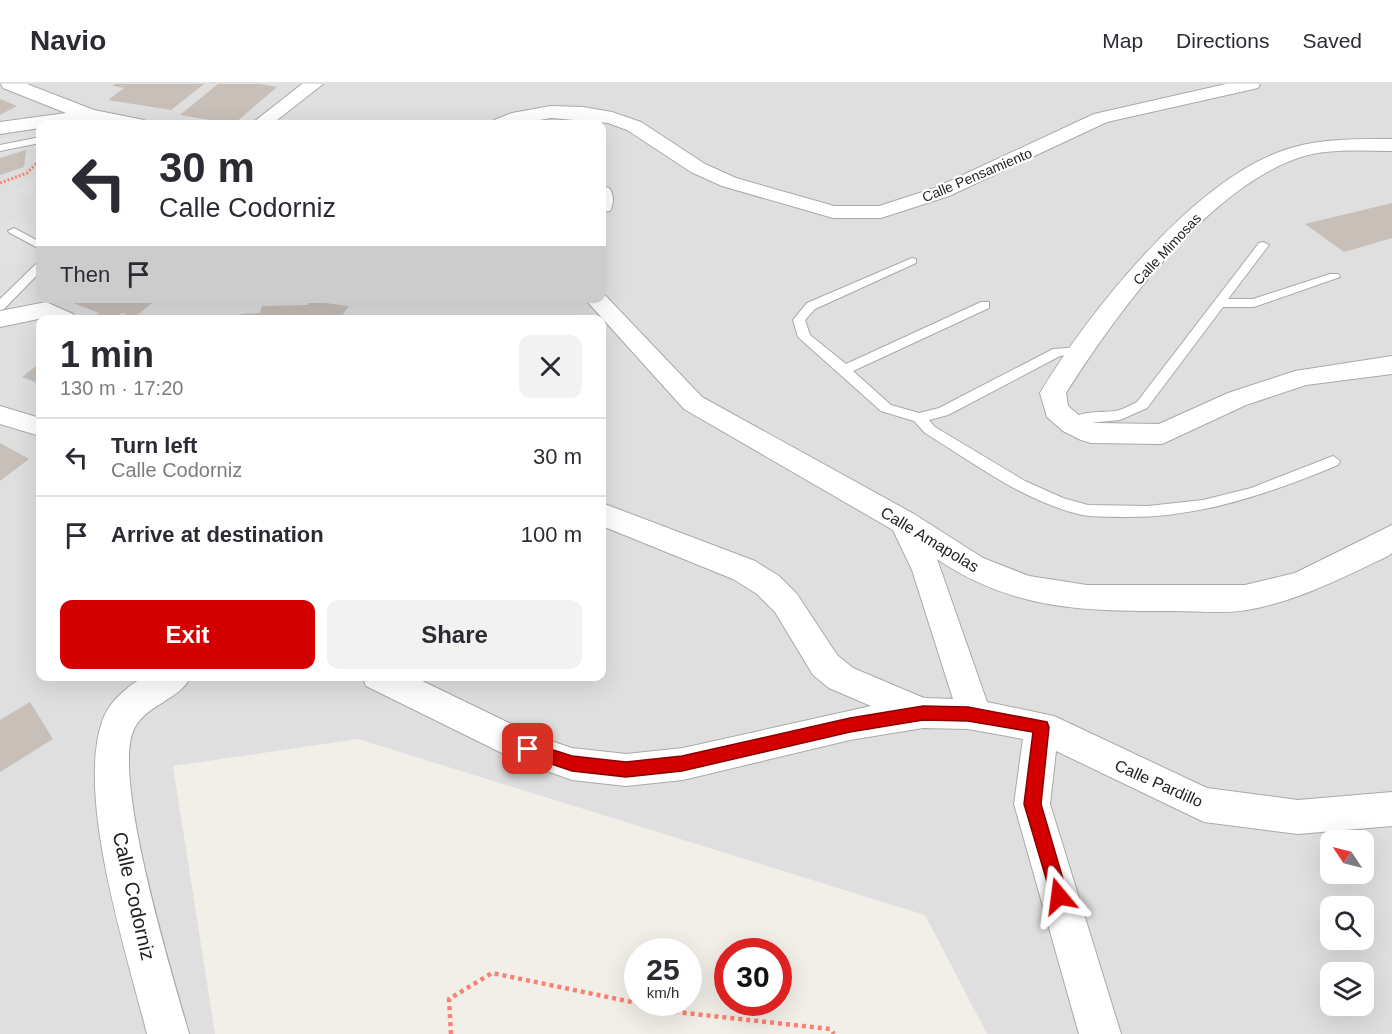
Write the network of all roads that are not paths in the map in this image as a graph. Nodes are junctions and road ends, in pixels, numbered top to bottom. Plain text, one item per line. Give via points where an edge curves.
1 (10, 84) edge
2 (314, 84) edge
3 (1251, 84) edge
4 (92, 119) edge
5 (583, 119) edge
6 (265, 120) edge
7 (511, 120) edge
8 (36, 124) edge
9 (0, 128) edge
10 (36, 141) edge
11 (1392, 145) edge
12 (0, 148) edge
13 (14, 231) dead end
14 (36, 244) edge
15 (1263, 245) dead end
16 (912, 261) dead end
17 (36, 270) edge
18 (1334, 277) dead end
19 (601, 303) edge
20 (1219, 303) junction
21 (985, 305) dead end
22 (0, 306) edge
23 (55, 315) edge
24 (0, 319) edge
25 (1079, 350) junction
26 (1392, 364) edge
27 (846, 370) junction
28 (0, 415) edge
29 (919, 418) junction
30 (1072, 424) junction
31 (36, 426) edge
32 (1333, 460) dead end
33 (606, 516) edge
34 (904, 522) junction
35 (1392, 537) edge
36 (166, 681) edge
37 (388, 681) edge
38 (923, 713) junction
39 (975, 716) junction
40 (1042, 727) junction
41 (1392, 808) edge
42 (168, 1034) edge
43 (1100, 1034) edge

1 - 4 street
2 - 6 street
3 - 5 street, Calle Pensamiento via 1101,117 942,192 881,212 833,212 729,182 698,168 634,126 612,118
5 - 7 street, Calle Pensamiento via 551,112
8 - 9 street
10 - 12 lane
11 - 25 street, Calle Mimosas via 1317,148 1283,157 1245,178 1168,245
13 - 14 lane
15 - 20 lane
16 - 27 lane via 811,306 799,320 804,337
17 - 22 lane
18 - 20 lane via 1254,303
19 - 34 street, Calle Amapolas via 693,403
20 - 30 lane via 1142,405 1120,415 1086,418
21 - 27 lane
23 - 24 street via 46,310
25 - 29 lane via 1057,352 943,412
25 - 30 street, Calle Mimosas via 1053,393 1056,410
26 - 30 street via 1304,377 1237,399 1162,434 1091,433
27 - 29 lane via 886,408
28 - 31 street
29 - 32 lane via 930,430 1026,488 1079,509 1150,513 1212,506 1285,482
33 - 38 street via 744,570 768,585 786,603 825,665 841,678
34 - 35 street, Calle Amapolas via 972,567 1027,588 1087,598 1245,598 1301,584
34 - 39 street via 927,570
36 - 42 street, Calle Codorniz via 142,695 119,721 111,753 120,849
37 - 38 street via 528,749 572,764 626,770 682,764 850,725
38 - 39 street
39 - 40 street
40 - 41 street, Calle Pardillo via 1204,805 1298,817
40 - 43 street via 1032,804

